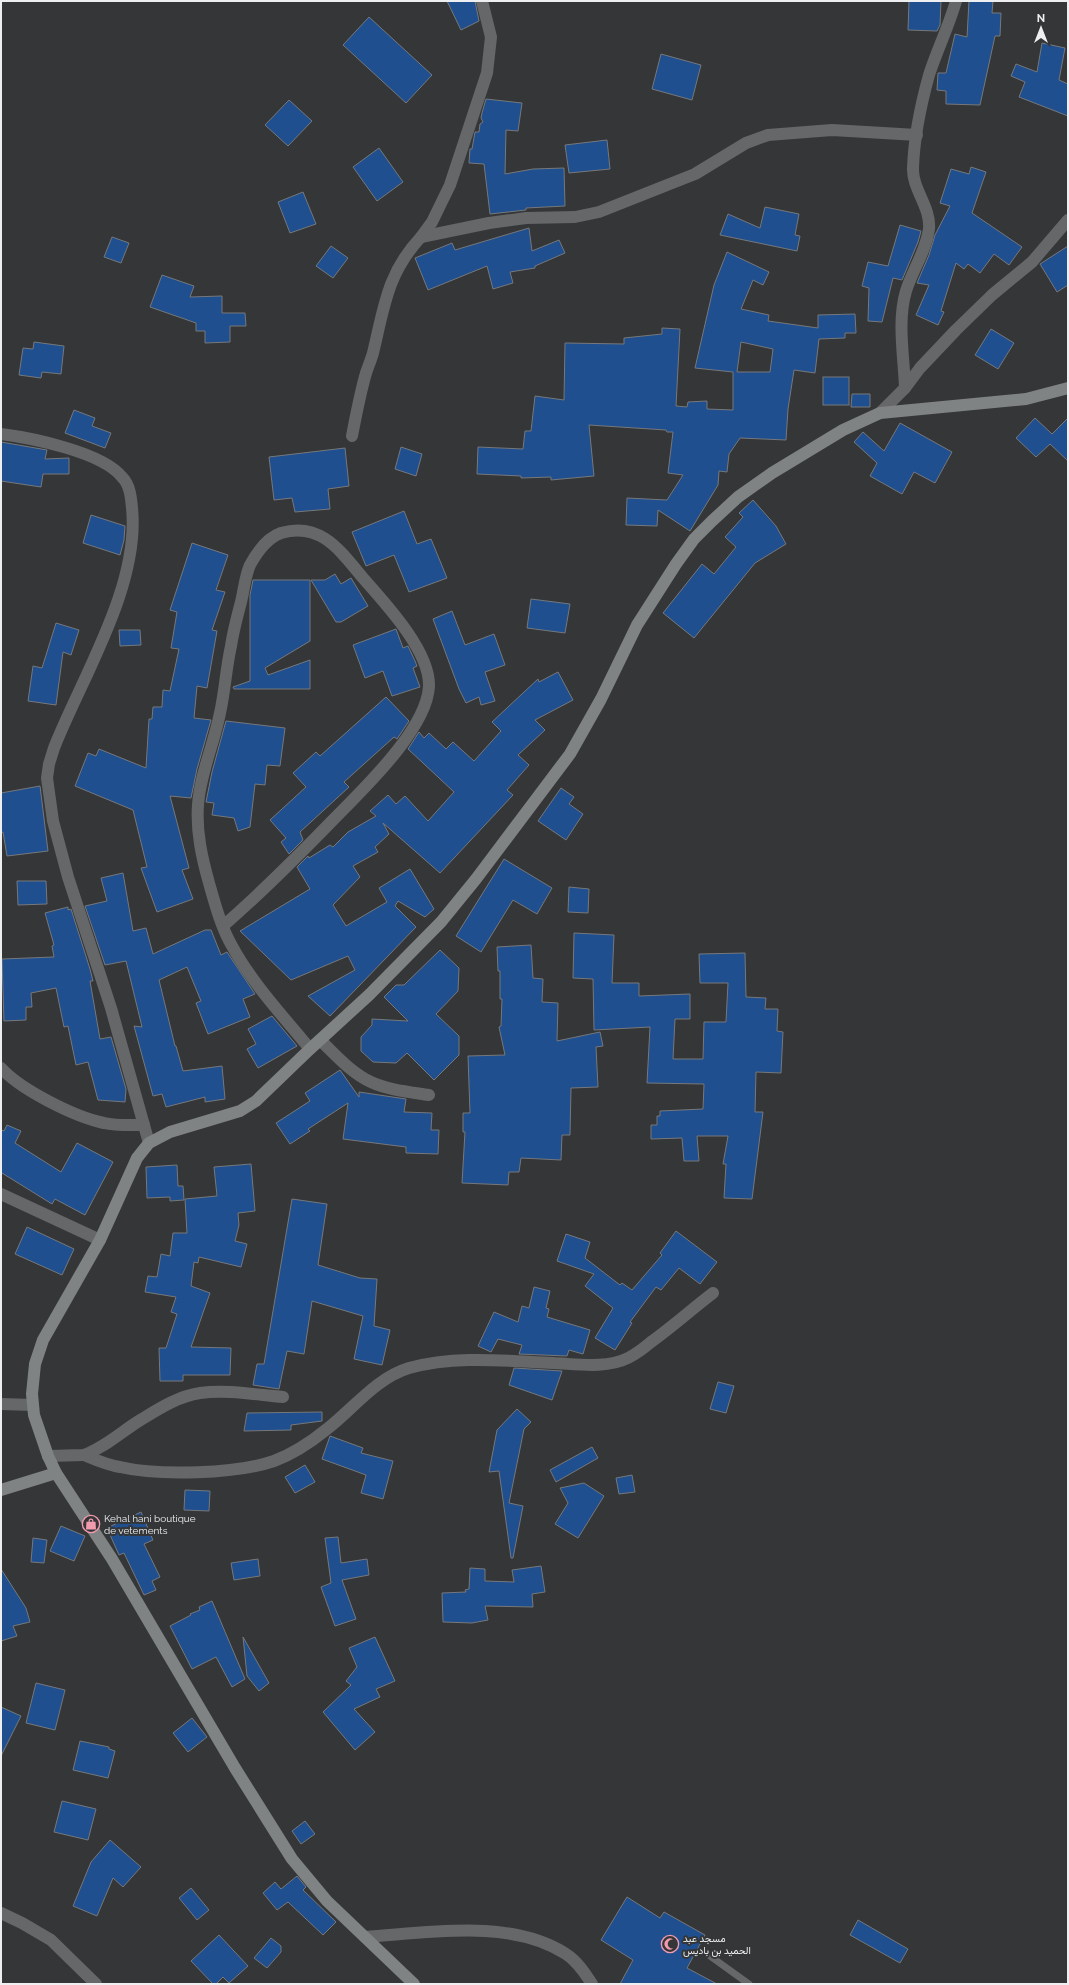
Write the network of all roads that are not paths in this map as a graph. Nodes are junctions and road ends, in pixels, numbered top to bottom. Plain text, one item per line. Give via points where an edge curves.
1 (482, 1) edge
2 (956, 1) edge
3 (917, 135) junction
4 (1068, 220) edge
5 (421, 237) junction
6 (905, 388) junction
7 (1068, 388) edge
8 (880, 413) junction
9 (1, 428) edge
10 (7, 435) edge
11 (352, 436) dead end
12 (223, 926) junction
13 (320, 1040) junction
14 (310, 1049) junction
15 (1, 1068) edge
16 (429, 1095) dead end
17 (144, 1125) junction
18 (149, 1143) junction
19 (1, 1194) edge
20 (100, 1240) junction
21 (712, 1293) dead end
22 (283, 1397) dead end
23 (1, 1404) edge
24 (33, 1405) junction
25 (84, 1455) junction
26 (48, 1456) junction
27 (56, 1473) junction
28 (1, 1490) edge
29 (1, 1914) edge
30 (365, 1937) junction
31 (710, 1956) dead end
32 (96, 1984) edge
33 (414, 1984) edge
34 (592, 1984) edge
35 (749, 1984) edge

1 - 5 street via 490,37 487,73 450,185 432,222
2 - 3 street via 929,76
3 - 5 street via 832,130 768,135 746,143 695,174 599,212 575,217 526,218 489,223
3 - 6 street via 914,179 929,226 926,242 906,291 903,308
4 - 6 street via 1032,262 992,295 956,330
5 - 11 street via 401,263 384,302
6 - 8 street
7 - 8 street via 1026,399
8 - 13 street via 843,430 772,473 738,497 694,539 637,625 601,699 570,754 442,922
9 - 10 street
10 - 17 street via 96,458 123,477 131,497 134,525 127,572 97,653 54,748 47,778 53,821 68,877 111,1008
12 - 12 street via 200,850 198,804 220,714 231,646 249,568 262,546 279,534 316,534 337,547 390,609 417,647 424,659 427,672 429,686 426,700 411,731 385,767 269,884
12 - 14 street via 248,971
13 - 14 street
13 - 16 street via 370,1082
14 - 18 street via 256,1101 240,1111 170,1132
15 - 17 street via 47,1099 92,1119
17 - 18 street
18 - 20 street via 135,1164
19 - 20 street
20 - 24 street via 44,1340 33,1379
21 - 25 street via 638,1352 620,1361 575,1364 445,1361 407,1369 382,1382 308,1443 287,1455 265,1463 230,1470 162,1472 122,1468
22 - 25 street via 216,1392 192,1395 159,1408 106,1444
23 - 24 street
24 - 26 street
25 - 26 street
26 - 27 street
27 - 28 street
27 - 30 street via 112,1559 235,1768 292,1859 328,1901
29 - 32 street via 51,1940
30 - 33 street
30 - 34 street via 452,1931 515,1935 544,1942 567,1955 583,1970
31 - 35 lane

